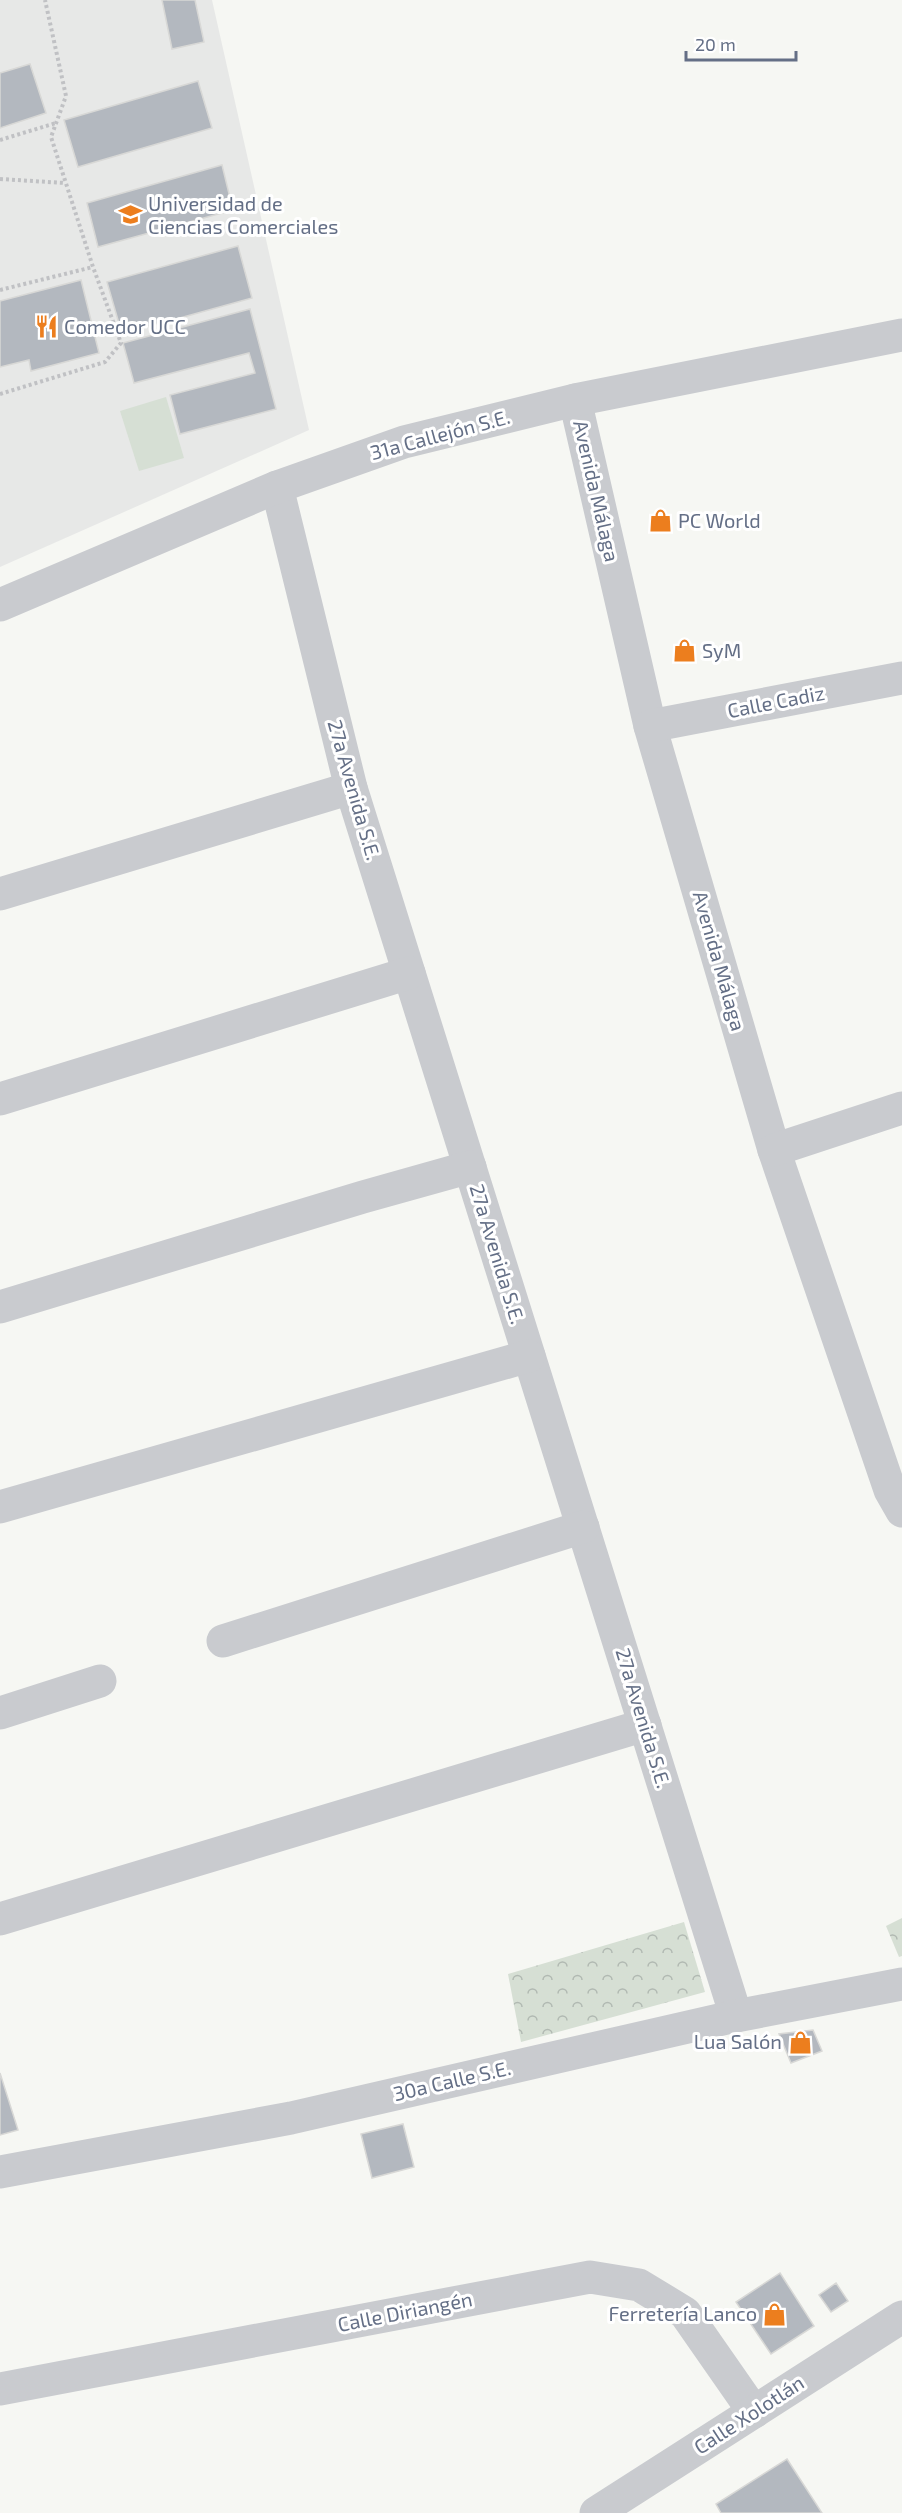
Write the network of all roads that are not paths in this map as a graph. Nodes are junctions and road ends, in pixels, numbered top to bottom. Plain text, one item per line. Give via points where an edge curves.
1 (902, 335) edge
2 (575, 400) junction
3 (277, 487) junction
4 (0, 605) edge
5 (902, 678) edge
6 (650, 726) junction
7 (351, 788) junction
8 (0, 894) edge
9 (409, 973) junction
10 (0, 1100) edge
11 (902, 1108) edge
12 (774, 1150) junction
13 (470, 1167) junction
14 (0, 1307) edge
15 (529, 1356) junction
16 (0, 1507) edge
17 (902, 1511) edge
18 (583, 1527) junction
19 (223, 1641) dead end
20 (100, 1681) dead end
21 (0, 1713) edge
22 (645, 1725) junction
23 (0, 1919) edge
24 (902, 1984) edge
25 (736, 2016) junction
26 (0, 2172) edge
27 (902, 2317) edge
28 (0, 2389) edge
29 (754, 2412) junction
30 (596, 2513) edge

1 - 2 street, 31a Callejón S.E.
2 - 3 street, 31a Callejón S.E. via 404,442
2 - 6 street, Avenida Málaga
3 - 4 street, 31a Callejón S.E.
3 - 7 street, 27a Avenida S.E.
5 - 6 street, Calle Cadiz
6 - 12 street, Avenida Málaga
7 - 8 street
7 - 9 street, 27a Avenida S.E.
9 - 10 street
9 - 13 street, 27a Avenida S.E.
11 - 12 street
12 - 17 street, Avenida Málaga via 890,1490
13 - 14 street
13 - 15 street, 27a Avenida S.E.
15 - 16 street
15 - 18 street, 27a Avenida S.E.
18 - 19 street
18 - 22 street, 27a Avenida S.E.
20 - 21 street
22 - 23 street
22 - 25 street, 27a Avenida S.E.
24 - 25 street, 30a Calle S.E.
25 - 26 street, 30a Calle S.E. via 291,2118
27 - 29 street, Calle Xolotlán
28 - 29 street, Calle Diriangén via 590,2277 639,2285 685,2313
29 - 30 street, Calle Xolotlán

